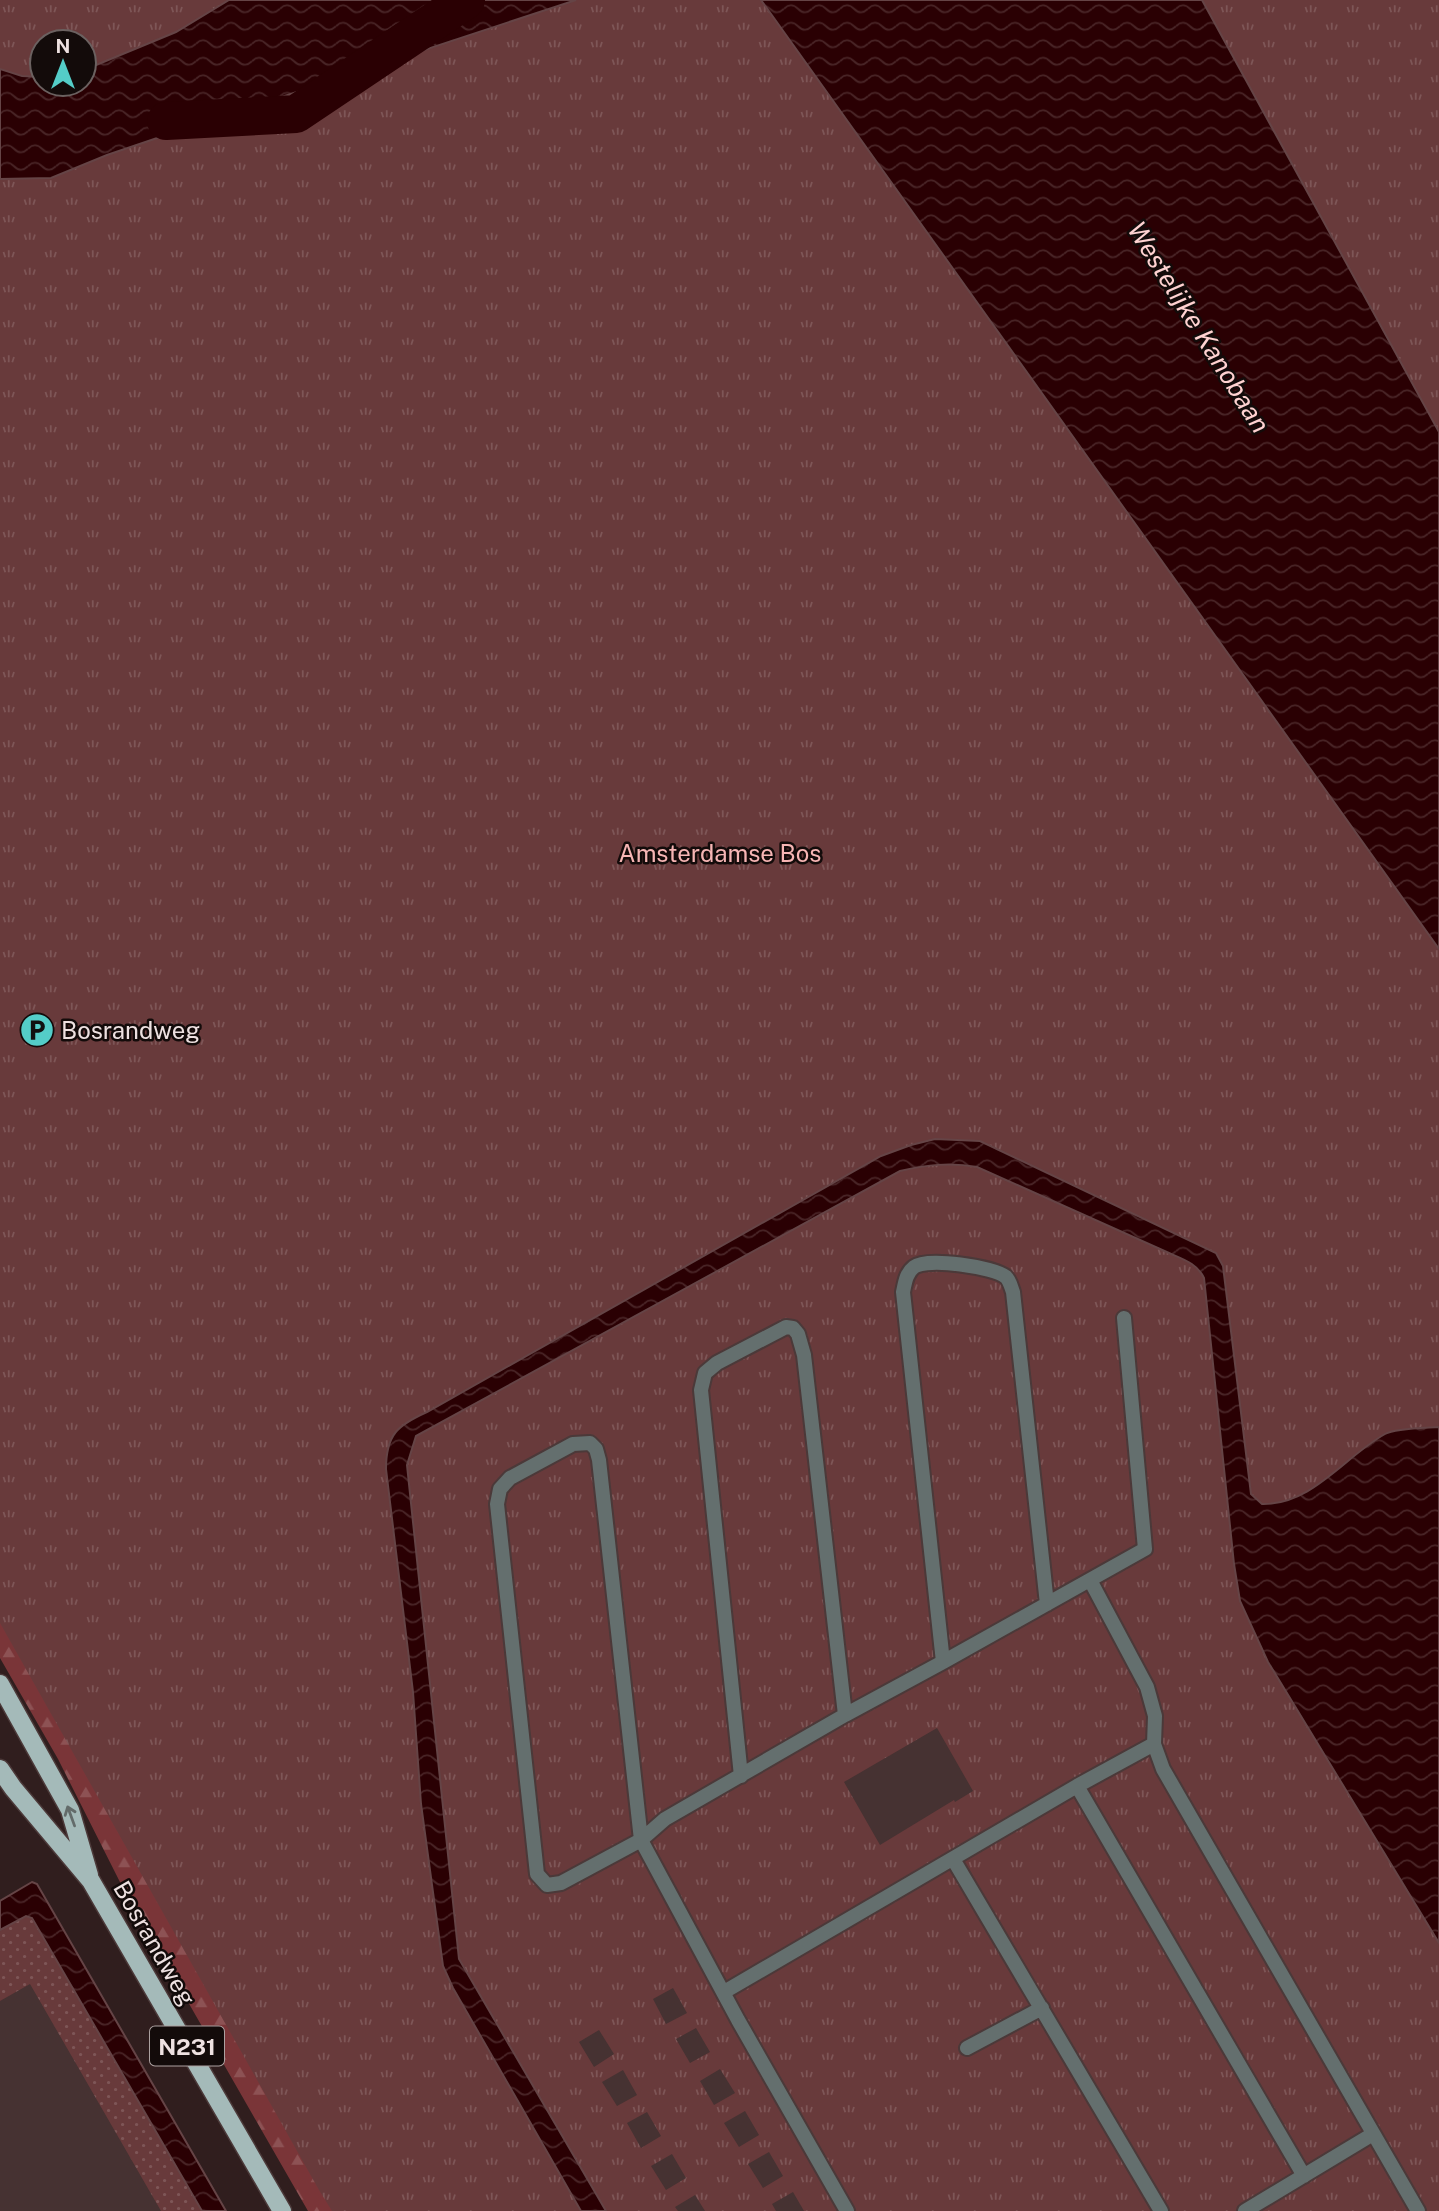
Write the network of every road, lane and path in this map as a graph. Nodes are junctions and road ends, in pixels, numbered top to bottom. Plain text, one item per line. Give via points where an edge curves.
1 (1124, 1318) dead end
2 (1090, 1580) junction
3 (1047, 1604) junction
4 (943, 1662) junction
5 (0, 1684) edge
6 (845, 1715) junction
7 (1154, 1744) junction
8 (0, 1769) edge
9 (741, 1776) junction
10 (1077, 1786) junction
11 (641, 1840) junction
12 (953, 1859) junction
13 (91, 1881) junction
14 (724, 1992) junction
15 (1042, 2008) junction
16 (967, 2048) dead end
17 (1373, 2134) junction
18 (1304, 2176) junction
19 (282, 2211) edge
20 (847, 2211) edge
21 (1161, 2211) edge
22 (1245, 2211) edge
23 (1418, 2211) edge

1 - 2 lane via 1145,1549
2 - 3 lane
2 - 7 lane via 1147,1688 1155,1716
3 - 4 lane
3 - 4 lane via 1008,1278 993,1270 930,1262 915,1266 902,1292
4 - 6 lane
13 -> 5 main road, Bosrandweg / N231 via 70,1810
6 - 9 lane
6 - 9 lane via 804,1355 798,1334 786,1327 717,1363 705,1373 701,1390
7 - 10 lane
7 - 17 lane via 1163,1769
8 - 13 main road, Bosrandweg / N231
9 - 11 lane via 665,1819
10 - 12 lane
10 - 18 lane
11 - 11 lane via 599,1460 590,1444 573,1444 510,1478 500,1489 497,1504 537,1874 547,1885 561,1883
11 - 14 lane
12 - 14 lane
12 - 15 lane
13 - 19 main road, Bosrandweg / N231
14 - 20 lane
15 - 16 lane
15 - 21 lane
17 - 18 lane
17 - 23 lane
18 - 22 lane

